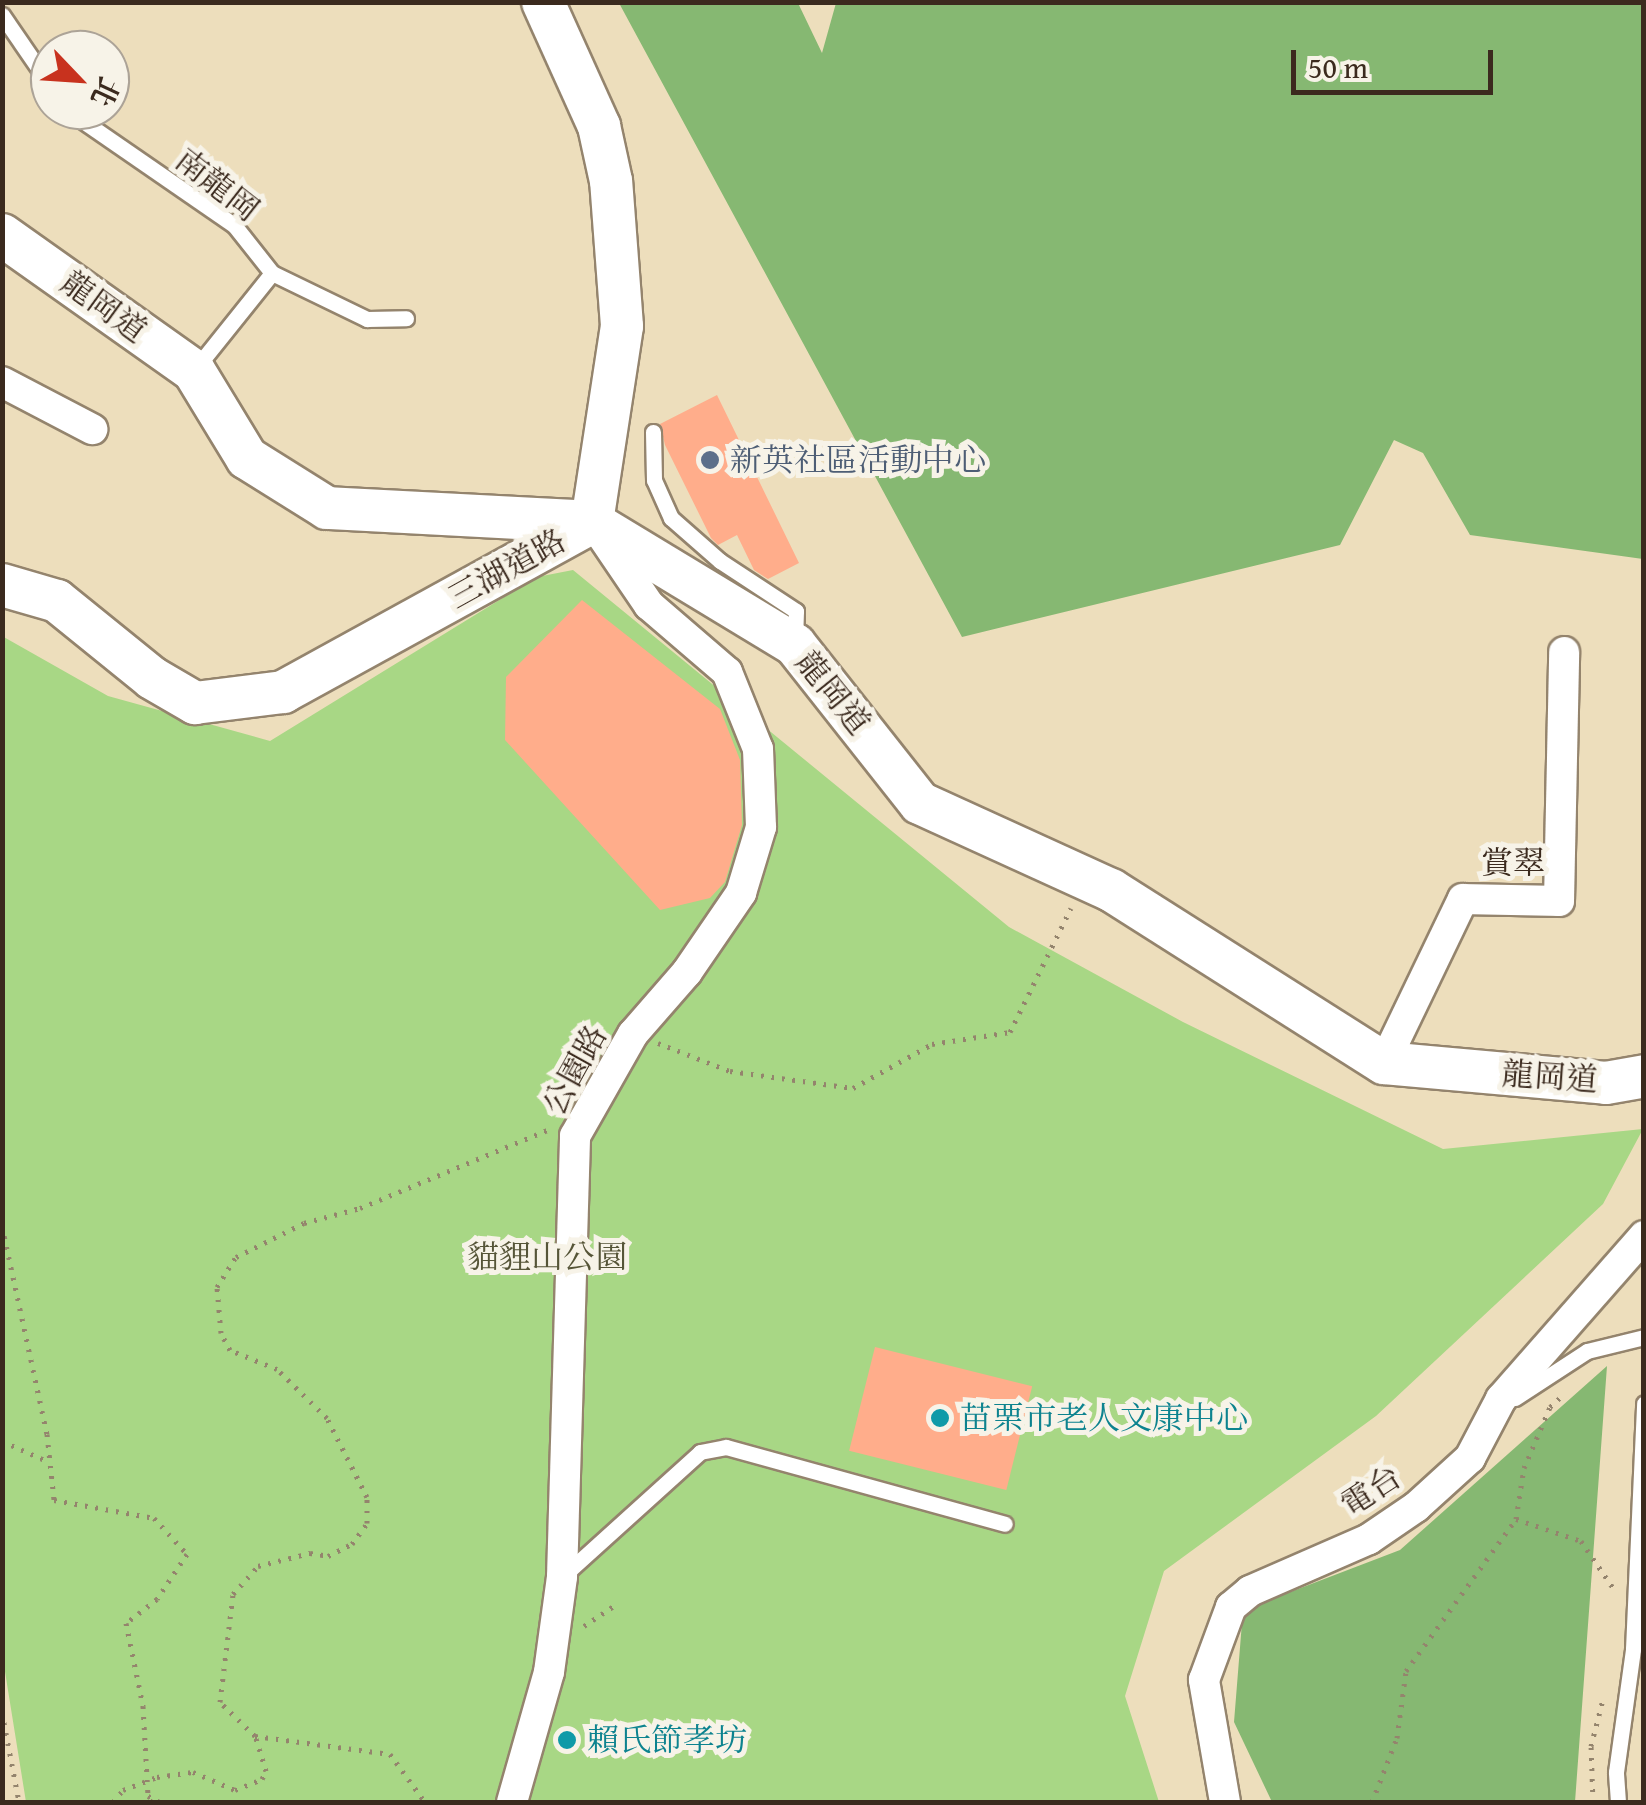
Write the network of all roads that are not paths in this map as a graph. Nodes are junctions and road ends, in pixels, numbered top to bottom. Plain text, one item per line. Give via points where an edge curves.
1 (544, 2) edge
2 (2, 15) edge
3 (30, 56) edge
4 (96, 130) edge
5 (2, 235) edge
6 (272, 273) junction
7 (406, 318) dead end
8 (194, 372) junction
9 (2, 382) edge
10 (92, 429) dead end
11 (653, 432) dead end
12 (592, 522) junction
13 (2, 585) edge
14 (795, 645) junction
15 (1564, 652) dead end
16 (1384, 1063) junction
17 (1644, 1076) edge
18 (1644, 1236) edge
19 (1644, 1337) edge
20 (1501, 1400) junction
21 (1644, 1402) edge
22 (1005, 1524) dead end
23 (562, 1578) junction
24 (512, 1802) edge
25 (1225, 1802) edge
26 (1618, 1802) edge

1 - 12 street, 三湖道路 via 599,126 612,180 622,326
2 - 3 lane
4 - 6 lane, 南龍岡 via 234,225
5 - 8 street, 龍岡道
6 - 7 lane via 366,319
6 - 8 lane
8 - 12 street, 龍岡道 via 247,458 326,508
9 - 10 street
11 - 14 lane via 654,480 671,518 720,561 796,611
12 - 13 street, 三湖道路 via 283,692 195,704 152,678 58,601
12 - 14 street, 龍岡道
12 - 23 street, 公園路 via 649,606 726,672 758,748 761,827 741,893 634,1034 575,1136
14 - 16 street, 龍岡道 via 920,803 1086,878
15 - 16 street, 賞翠 via 1560,901 1464,898
16 - 17 street, 龍岡道 via 1606,1083
18 - 20 street, 電台
19 - 20 lane via 1587,1350 1517,1398
20 - 25 street, 電台 via 1470,1458 1416,1508 1369,1539 1250,1591 1231,1607 1204,1680
21 - 26 lane
22 - 23 lane via 726,1447 700,1452
23 - 24 street, 公園路 via 549,1672

